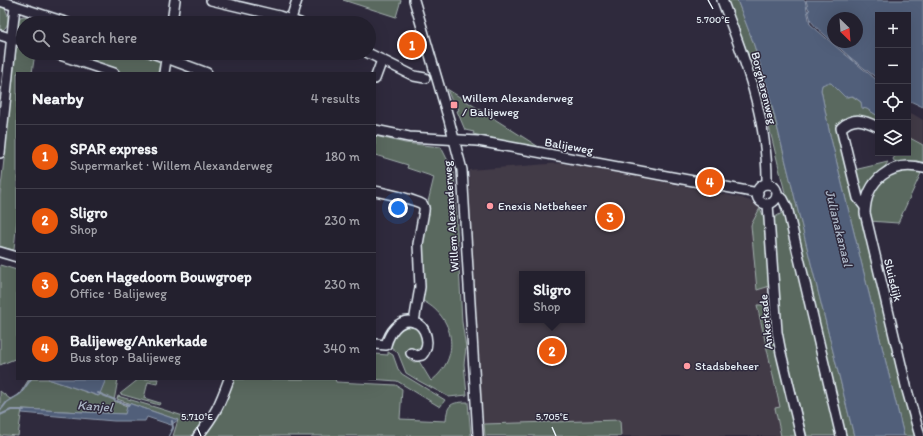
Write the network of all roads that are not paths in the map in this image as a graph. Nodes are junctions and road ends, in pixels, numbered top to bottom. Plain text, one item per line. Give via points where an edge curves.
1 (175, 0) edge
2 (211, 0) edge
3 (297, 0) edge
4 (414, 0) edge
5 (722, 0) edge
6 (0, 1) edge
7 (221, 1) edge
8 (15, 6) junction
9 (46, 16) edge
10 (173, 16) edge
11 (279, 16) edge
12 (292, 16) edge
13 (0, 35) edge
14 (12, 39) junction
15 (16, 40) edge
16 (376, 57) edge
17 (74, 60) edge
18 (166, 60) edge
19 (175, 60) edge
20 (382, 60) junction
21 (191, 70) edge
22 (109, 72) edge
23 (164, 72) edge
24 (202, 72) edge
25 (376, 76) edge
26 (425, 78) dead end
27 (875, 125) edge
28 (376, 130) edge
29 (455, 139) junction
30 (0, 153) edge
31 (923, 168) edge
32 (767, 184) junction
33 (376, 191) edge
34 (758, 193) junction
35 (777, 196) junction
36 (768, 204) junction
37 (865, 207) junction
38 (0, 252) edge
39 (16, 256) edge
40 (414, 322) junction
41 (376, 344) edge
42 (411, 353) dead end
43 (229, 380) edge
44 (198, 436) edge
45 (478, 436) edge
46 (801, 436) edge
47 (841, 436) edge
48 (920, 436) edge

1 - 10 street
2 - 7 street
3 - 12 street
4 - 29 street, Willem Alexanderweg
5 - 32 street, Borgharenweg via 754,87 765,146
6 - 8 street
7 - 11 street
8 - 9 street
8 - 14 street
13 - 14 street
14 - 15 street
14 - 30 street
16 - 20 street
17 - 22 street
18 - 23 street
19 - 21 street
20 - 25 street
20 - 26 street via 414,76
21 - 24 street
27 - 37 street via 861,120 841,128 858,198
28 - 29 street, Balijeweg via 409,137
29 - 34 street, Balijeweg via 478,141
29 - 45 street, Willem Alexanderweg via 462,170
31 - 37 street, Sluisdijk via 907,166 885,173 874,184
32 - 34 street via 761,187
32 - 35 street via 774,187
33 - 40 street via 421,204 425,209 418,244 420,287
34 - 36 street via 760,201
35 - 36 street via 774,202
35 - 47 street via 783,199 787,207
36 - 46 street, Ankerkade via 777,332
37 - 48 street, Sluisdijk via 866,221
38 - 39 street
40 - 41 street via 408,321 395,328 390,333 386,345
40 - 42 street via 425,332 428,344 422,355
43 - 44 street via 218,408

